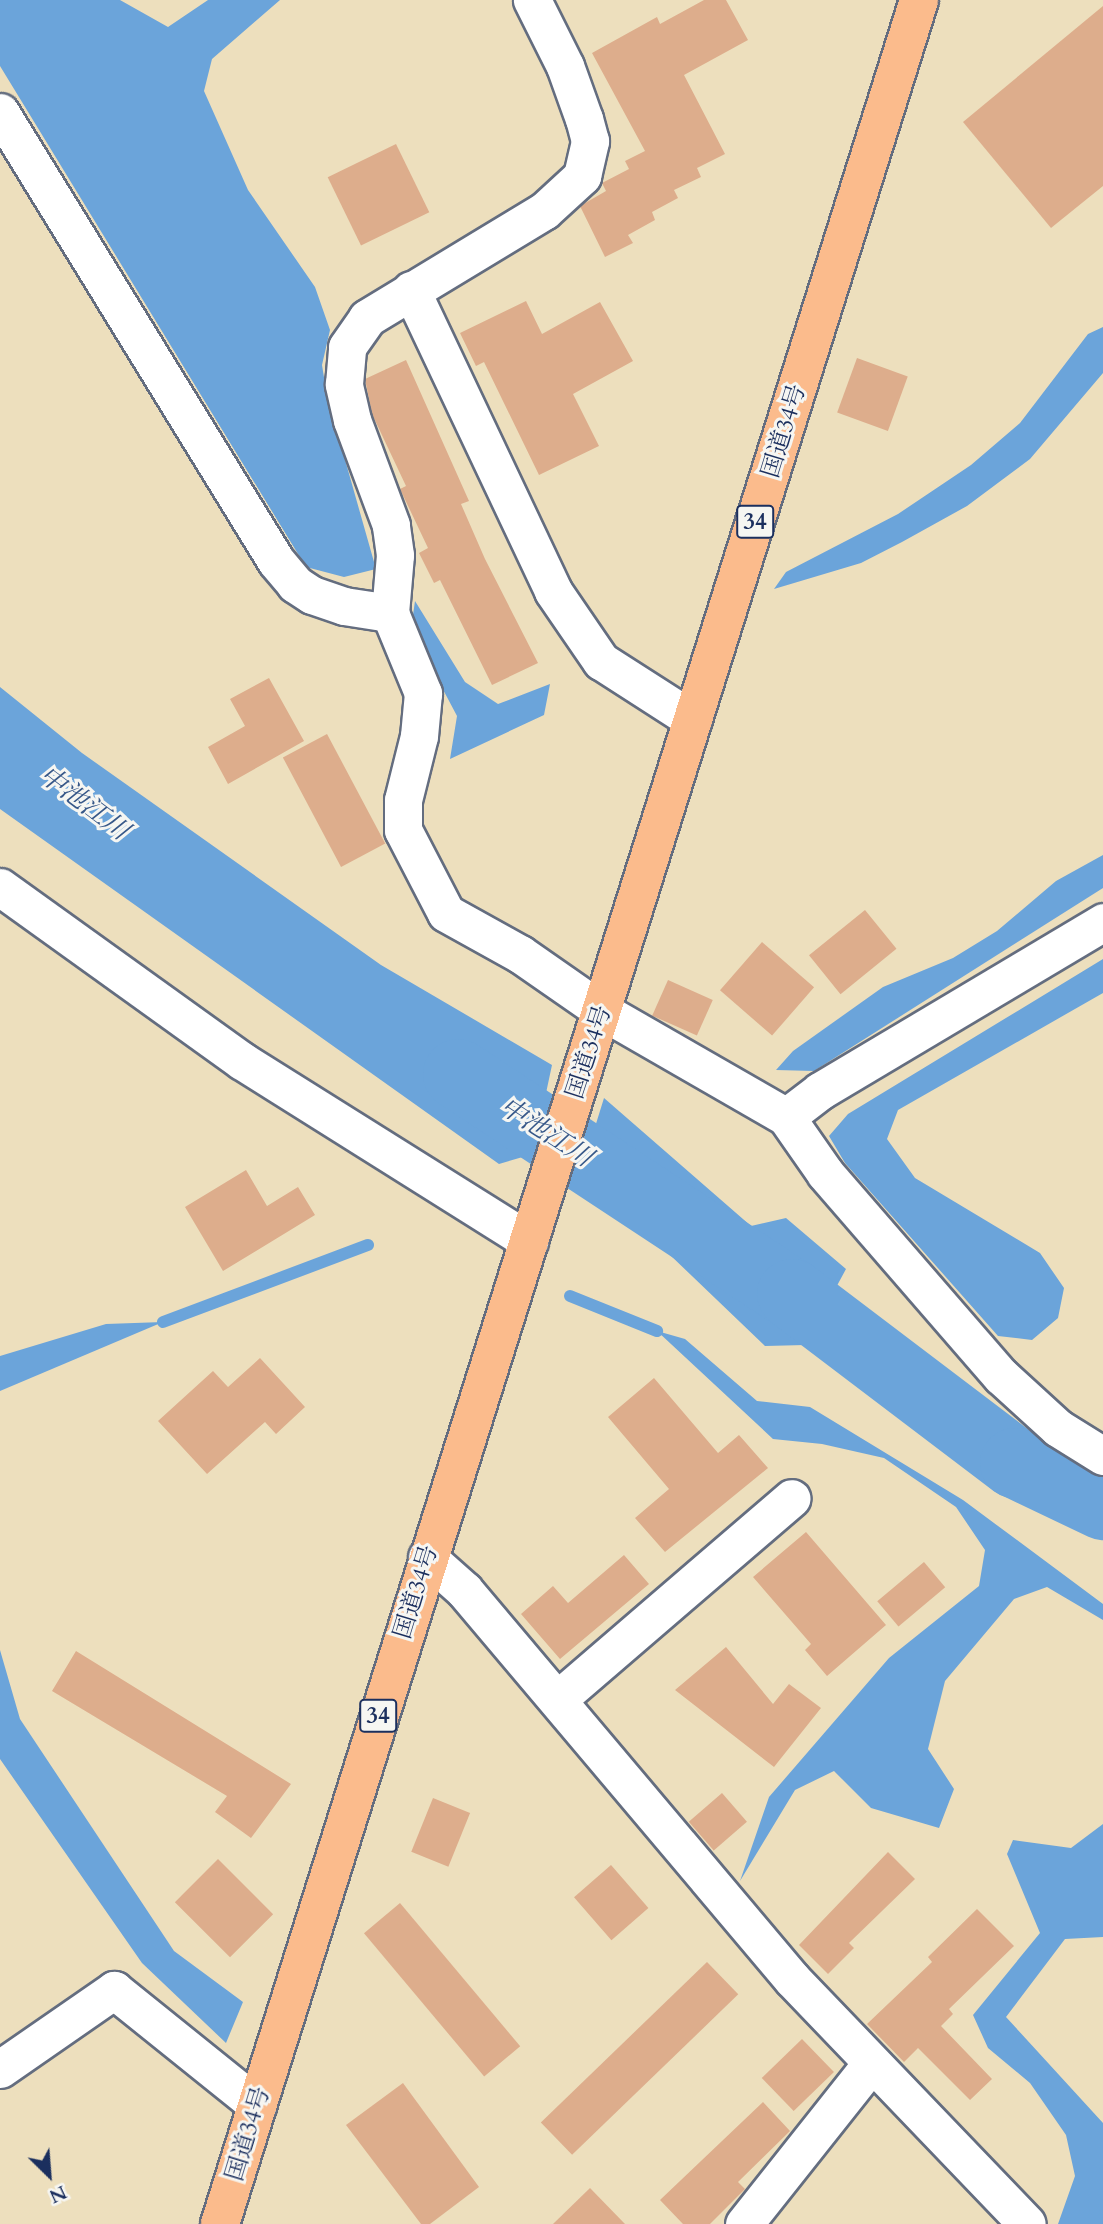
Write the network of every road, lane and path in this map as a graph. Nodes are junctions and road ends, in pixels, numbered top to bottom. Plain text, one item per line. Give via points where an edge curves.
1 (532, 0) edge
2 (919, 0) edge
3 (0, 112) edge
4 (411, 290) junction
5 (390, 613) junction
6 (693, 720) junction
7 (0, 887) edge
8 (1103, 922) edge
9 (597, 1027) junction
10 (786, 1117) junction
11 (534, 1226) junction
12 (1103, 1456) edge
13 (792, 1498) dead end
14 (427, 1557) junction
15 (558, 1699) junction
16 (870, 2065) junction
17 (0, 2070) edge
18 (257, 2105) junction
19 (220, 2224) edge
20 (744, 2224) edge
21 (1027, 2224) edge

1 - 4 street via 565,66 584,119 590,141 582,176 544,211
2 - 6 highway, 国道34号 / 34
3 - 5 street via 276,561 295,584 313,595 344,606
4 - 5 street via 367,318 347,347 344,384 391,525 395,555
4 - 6 street via 553,591 601,661
5 - 9 street via 423,693 419,736 403,800 403,830 446,913 520,954
6 - 9 highway, 国道34号 / 34
7 - 11 street via 242,1061
8 - 10 street via 820,1091
9 - 10 street
9 - 11 highway, 国道34号 / 34
10 - 12 street via 825,1173 1001,1376 1058,1428
11 - 14 highway, 国道34号 / 34
13 - 15 street
14 - 15 street via 464,1590
14 - 18 highway, 国道34号 / 34
15 - 16 street
16 - 20 street
16 - 21 street
17 - 18 street via 114,1990
18 - 19 highway, 国道34号 / 34

